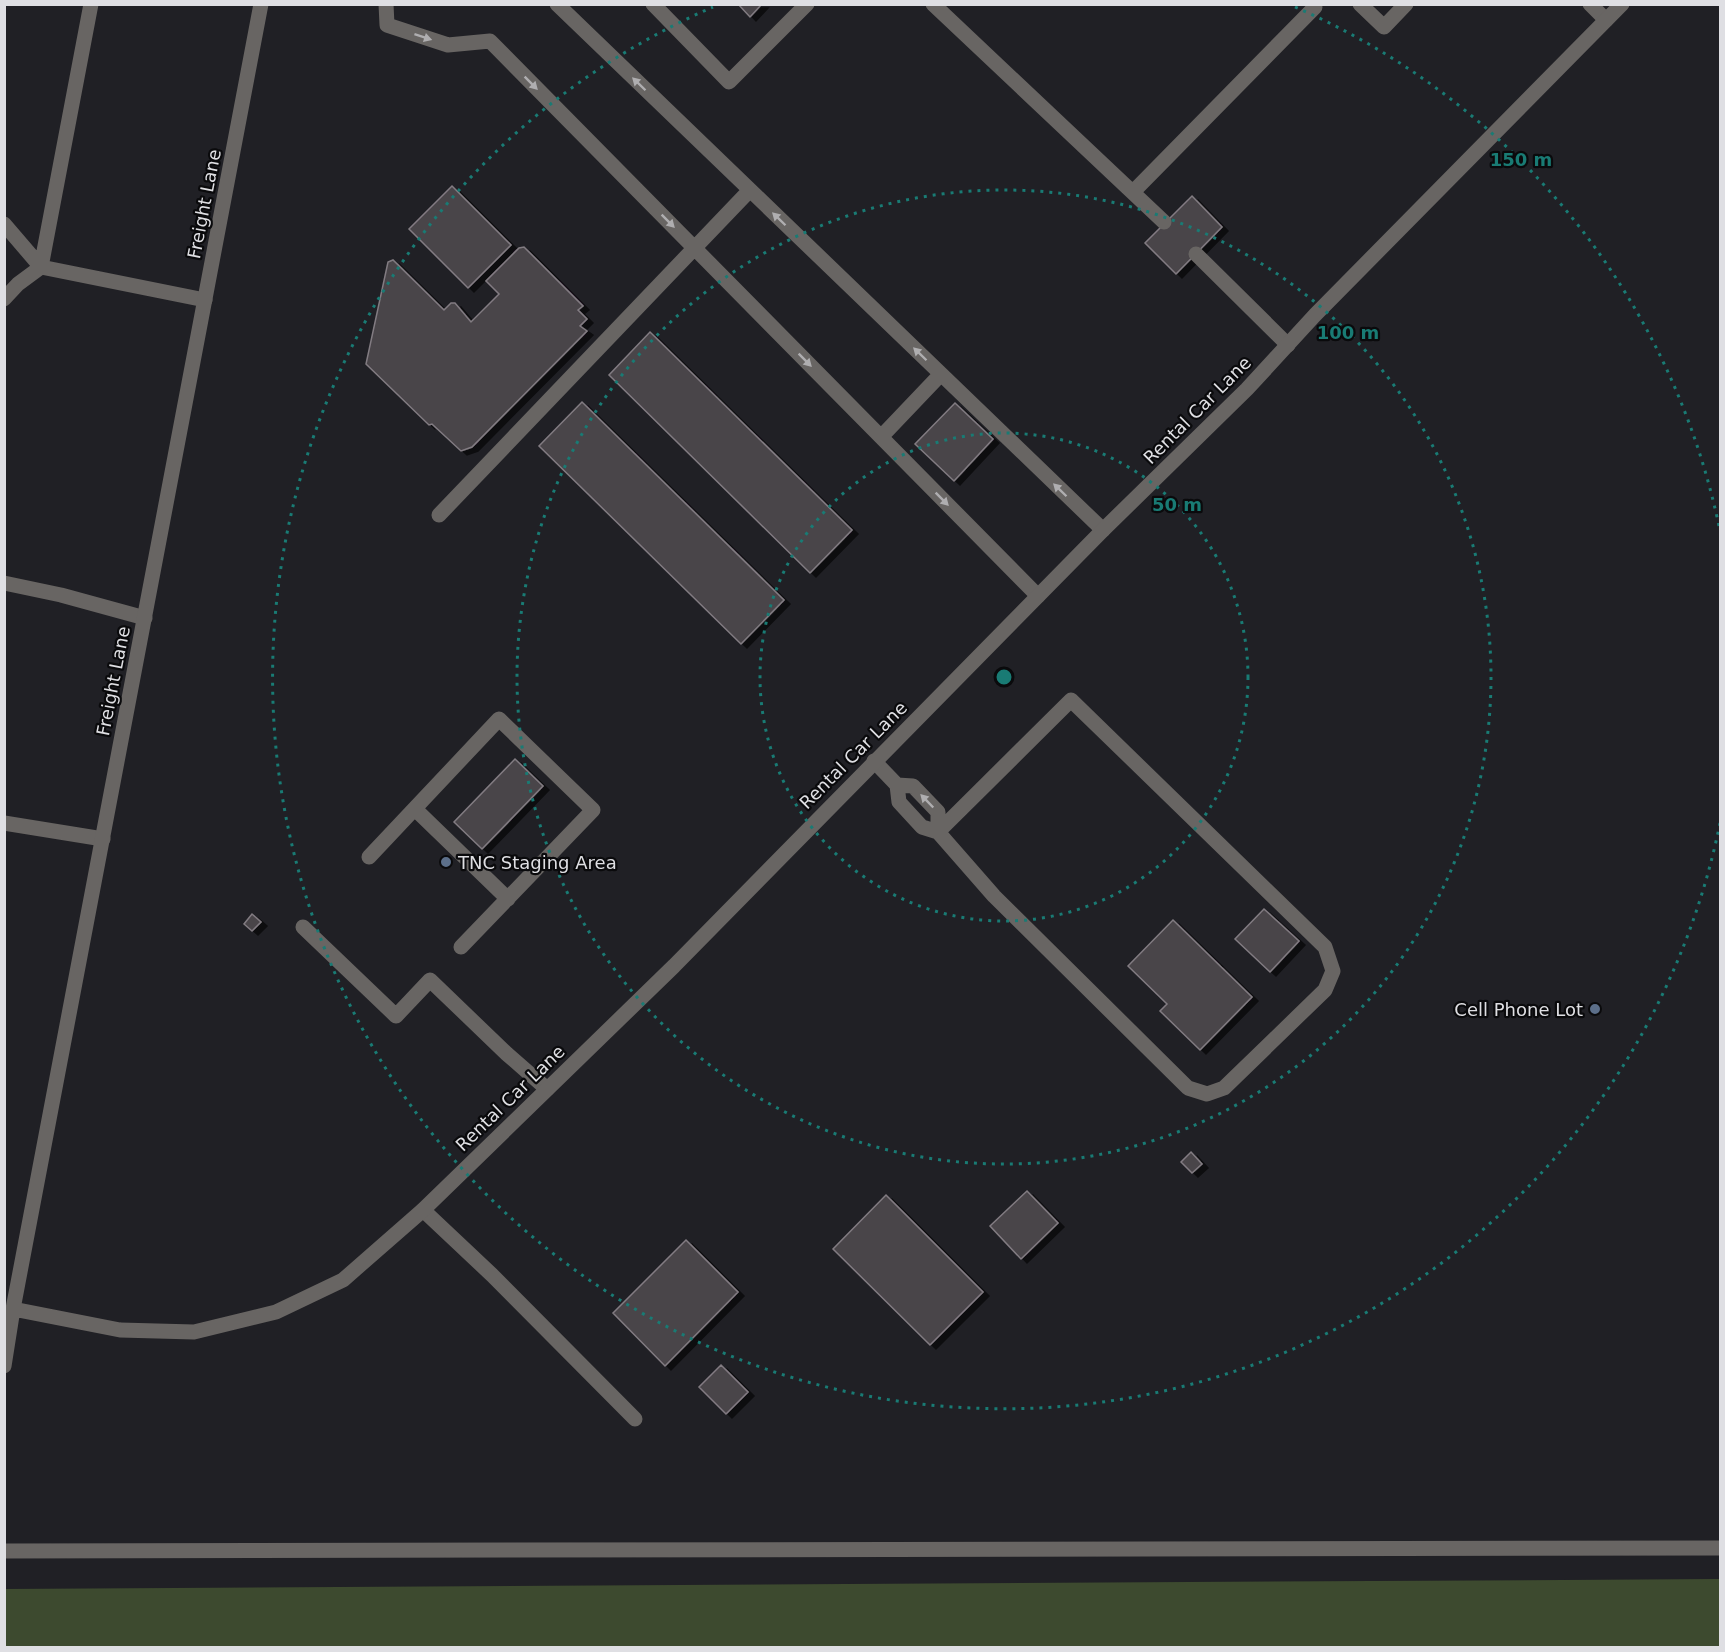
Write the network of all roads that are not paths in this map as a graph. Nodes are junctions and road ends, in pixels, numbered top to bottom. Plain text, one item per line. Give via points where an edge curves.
1 (91, 4) edge
2 (261, 4) edge
3 (387, 4) edge
4 (557, 4) edge
5 (654, 4) edge
6 (807, 4) edge
7 (933, 4) edge
8 (1360, 4) edge
9 (1406, 4) edge
10 (1590, 4) edge
11 (1622, 4) edge
12 (1315, 7) dead end
13 (1606, 20) junction
14 (750, 190) junction
15 (1133, 192) junction
16 (1164, 222) dead end
17 (4, 224) edge
18 (693, 248) junction
19 (1196, 254) dead end
20 (41, 267) junction
21 (4, 299) edge
22 (205, 300) junction
23 (1288, 345) junction
24 (941, 374) junction
25 (881, 437) junction
26 (439, 515) dead end
27 (1102, 530) junction
28 (4, 583) edge
29 (1038, 596) junction
30 (145, 618) junction
31 (874, 761) junction
32 (897, 785) junction
33 (415, 809) junction
34 (4, 823) edge
35 (938, 832) junction
36 (103, 839) junction
37 (369, 857) dead end
38 (508, 899) junction
39 (303, 927) dead end
40 (461, 947) dead end
41 (547, 1089) junction
42 (423, 1210) junction
43 (14, 1309) junction
44 (4, 1366) edge
45 (635, 1419) dead end
46 (1720, 1548) edge
47 (4, 1551) edge

1 - 20 street
2 - 22 street, Freight Lane
3 -> 18 street via 387,25 448,45 490,41
14 -> 4 street
5 - 6 street via 729,82
7 - 15 street
8 - 9 street via 1384,27
10 - 13 street
11 - 13 street, Rental Car Lane
12 - 15 street
13 - 23 street, Rental Car Lane
14 - 18 street
24 -> 14 street
15 - 16 street
17 - 20 street
18 -> 25 street
18 - 26 street
19 - 23 street
20 - 21 street
20 - 22 street
22 - 30 street, Freight Lane
23 - 27 street, Rental Car Lane
24 - 25 street
27 -> 24 street
25 -> 29 street
27 - 29 street, Rental Car Lane
28 - 30 street
29 - 31 street, Rental Car Lane
30 - 36 street, Freight Lane
31 - 32 street
31 - 41 street, Rental Car Lane via 674,966
32 - 35 street via 899,802 922,827
35 -> 32 street via 938,812 913,786
33 - 37 street
33 - 38 street
33 - 38 street via 499,719 593,810
34 - 36 street
35 - 35 street via 994,896 1188,1088 1207,1094 1224,1088 1325,990 1333,971 1326,947 1071,700
36 - 43 street, Freight Lane
38 - 40 street
39 - 41 street via 396,1016 430,980
41 - 42 street, Rental Car Lane
42 - 43 street, Rental Car Lane via 343,1280 276,1312 194,1332 120,1330
42 - 45 street
43 - 44 street, Freight Lane
46 - 47 street

